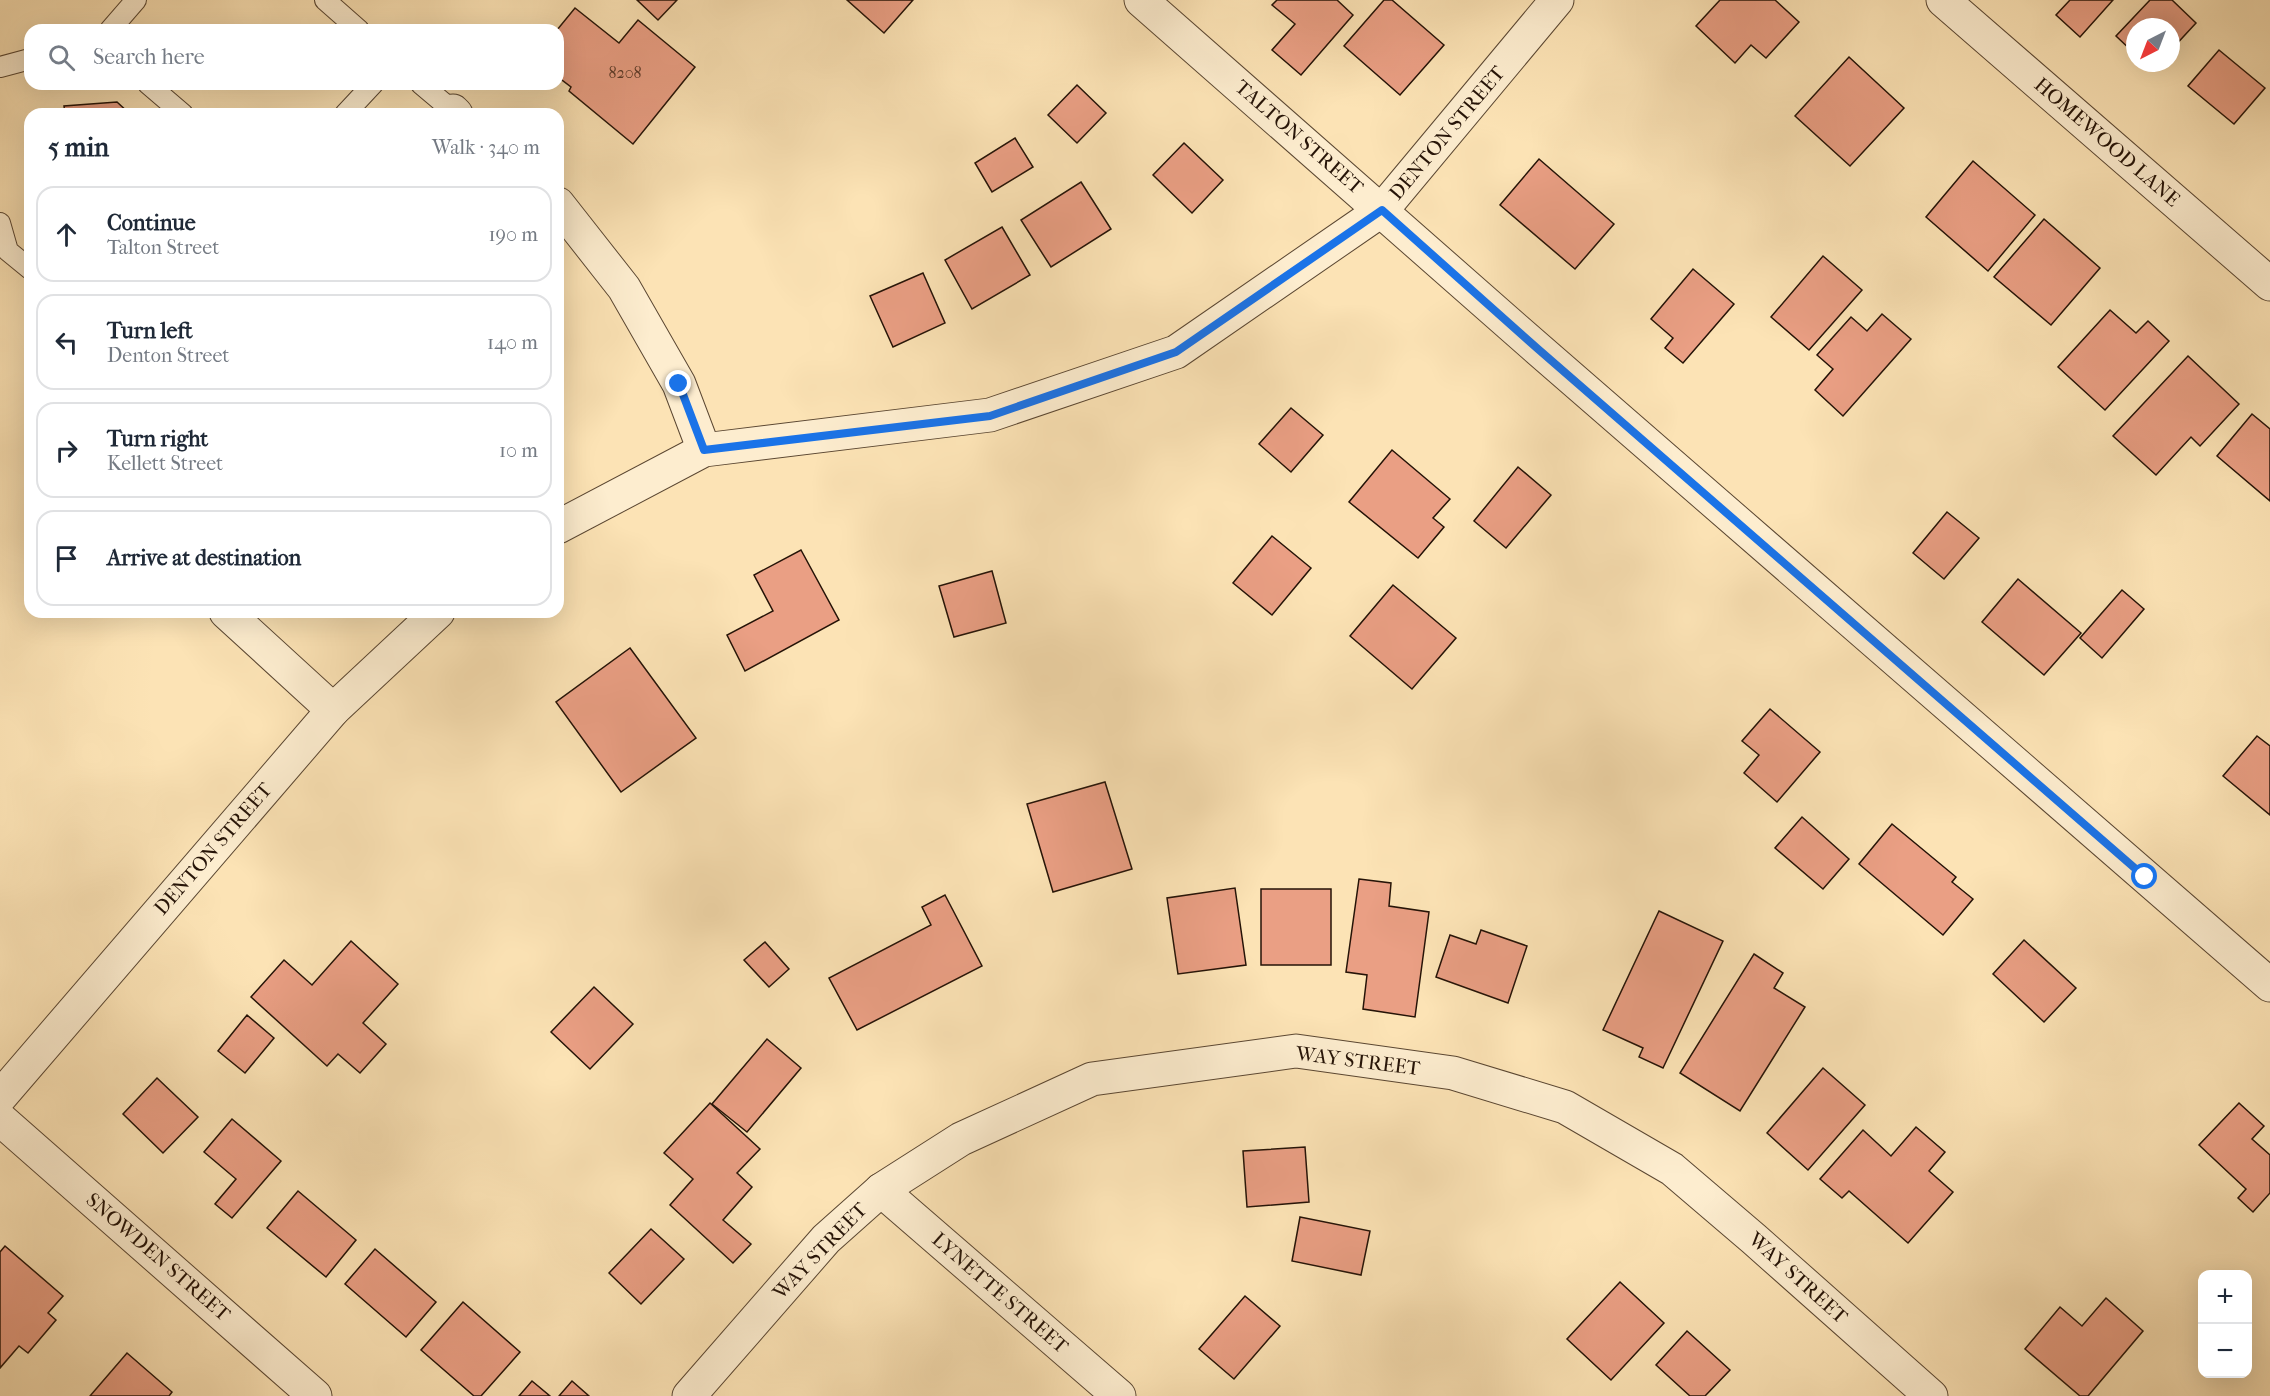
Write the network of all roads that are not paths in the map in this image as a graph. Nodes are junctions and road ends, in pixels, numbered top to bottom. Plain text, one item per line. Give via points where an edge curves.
1 (136, 0) edge
2 (325, 0) edge
3 (1141, 0) edge
4 (1557, 0) edge
5 (1943, 0) edge
6 (115, 24) edge
7 (352, 24) edge
8 (24, 61) edge
9 (0, 67) edge
10 (155, 90) edge
11 (367, 90) edge
12 (429, 90) edge
13 (176, 108) edge
14 (351, 108) edge
15 (448, 108) edge
16 (1382, 210) junction
17 (564, 212) edge
18 (0, 223) edge
19 (24, 263) edge
20 (2270, 284) edge
21 (704, 450) junction
22 (564, 524) edge
23 (233, 618) edge
24 (432, 618) edge
25 (333, 710) junction
26 (2270, 985) edge
27 (0, 1097) edge
28 (0, 1119) edge
29 (881, 1190) junction
30 (315, 1396) edge
31 (689, 1396) edge
32 (1119, 1396) edge
33 (1931, 1396) edge

1 - 6 lane
2 - 7 lane
3 - 16 street, TALTON STREET
4 - 16 street, DENTON STREET
5 - 20 street, HOMEWOOD LANE
8 - 9 lane
10 - 13 lane
11 - 14 lane
12 - 15 lane
16 - 21 street, DENTON STREET via 1176,352 990,416
16 - 26 street, TALTON STREET
17 - 21 street via 624,288 679,384
18 - 19 lane via 8,251
21 - 22 street, DENTON STREET
23 - 25 street
24 - 25 street, DENTON STREET
25 - 27 street, DENTON STREET
28 - 30 street, SNOWDEN STREET
29 - 31 street, WAY STREET via 826,1239
29 - 32 street, LYNETTE STREET
29 - 33 street, WAY STREET via 962,1139 1092,1079 1296,1051 1453,1073 1565,1107 1672,1169

